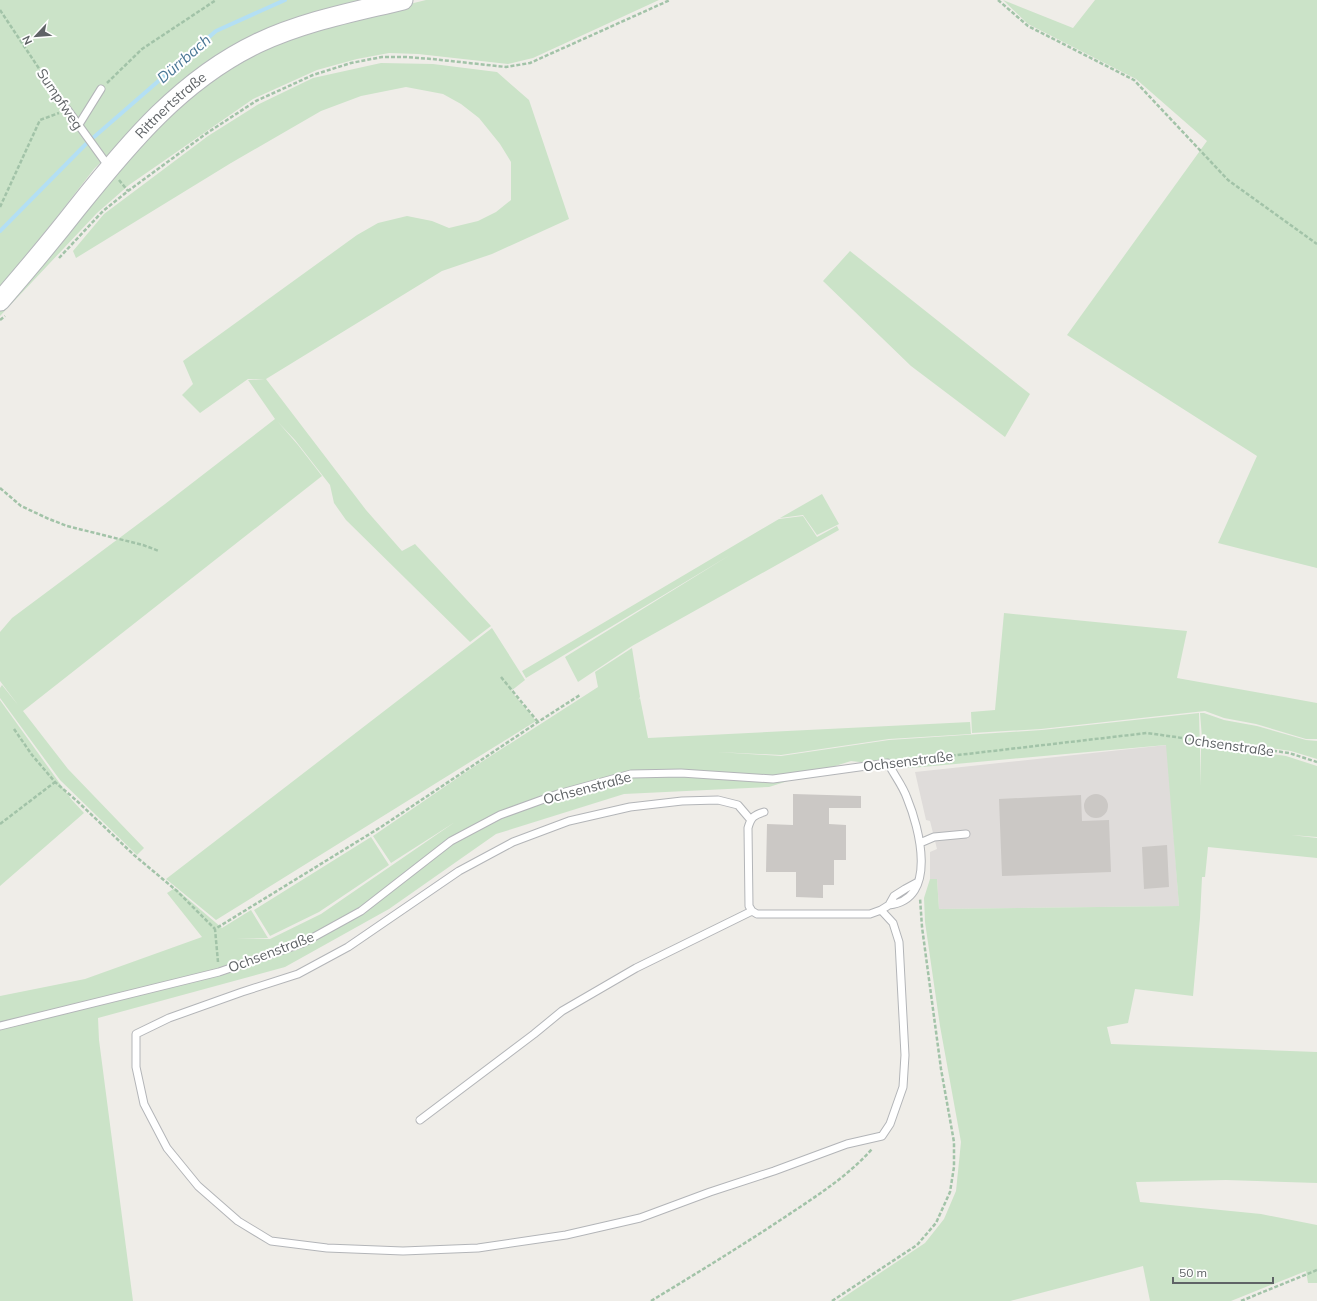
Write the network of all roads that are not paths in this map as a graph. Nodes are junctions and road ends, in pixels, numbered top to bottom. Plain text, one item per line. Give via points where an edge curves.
1 (403, 0) edge
2 (101, 89) road end
3 (67, 110) road end
4 (78, 126) junction
5 (110, 168) junction
6 (5, 306) edge
7 (764, 812) dead end
8 (750, 819) junction
9 (966, 834) dead end
10 (920, 843) junction
11 (881, 910) junction
12 (752, 911) junction
13 (0, 1026) edge
14 (420, 1120) dead end

1 - 5 street, Rittnertstraße via 314,21 273,36 236,54 178,96 153,119
2 - 4 lane
3 - 4 lane, Sumpfweg
4 - 5 lane, Sumpfweg
5 - 6 street, Rittnertstraße via 45,248
7 - 8 lane
8 - 11 lane via 738,805 718,800 682,801 630,807 569,821 513,842 459,871 348,947 298,974 169,1018 136,1034 136,1066 144,1104 167,1148 198,1186 238,1221 271,1240 327,1248 403,1251 478,1248 566,1235 640,1218 847,1144 882,1136 890,1124 903,1087 905,1055 899,942 893,923
8 - 12 lane via 748,894
9 - 10 lane via 934,837
10 - 11 lane via 920,874 912,893 898,904 889,905
10 - 13 lane, Ochsenstraße via 907,797 888,764 773,779 682,773 631,774 558,794 500,815 451,841 361,911 303,943 219,972
11 - 12 lane via 870,914 757,914
12 - 14 lane via 636,968 562,1011

